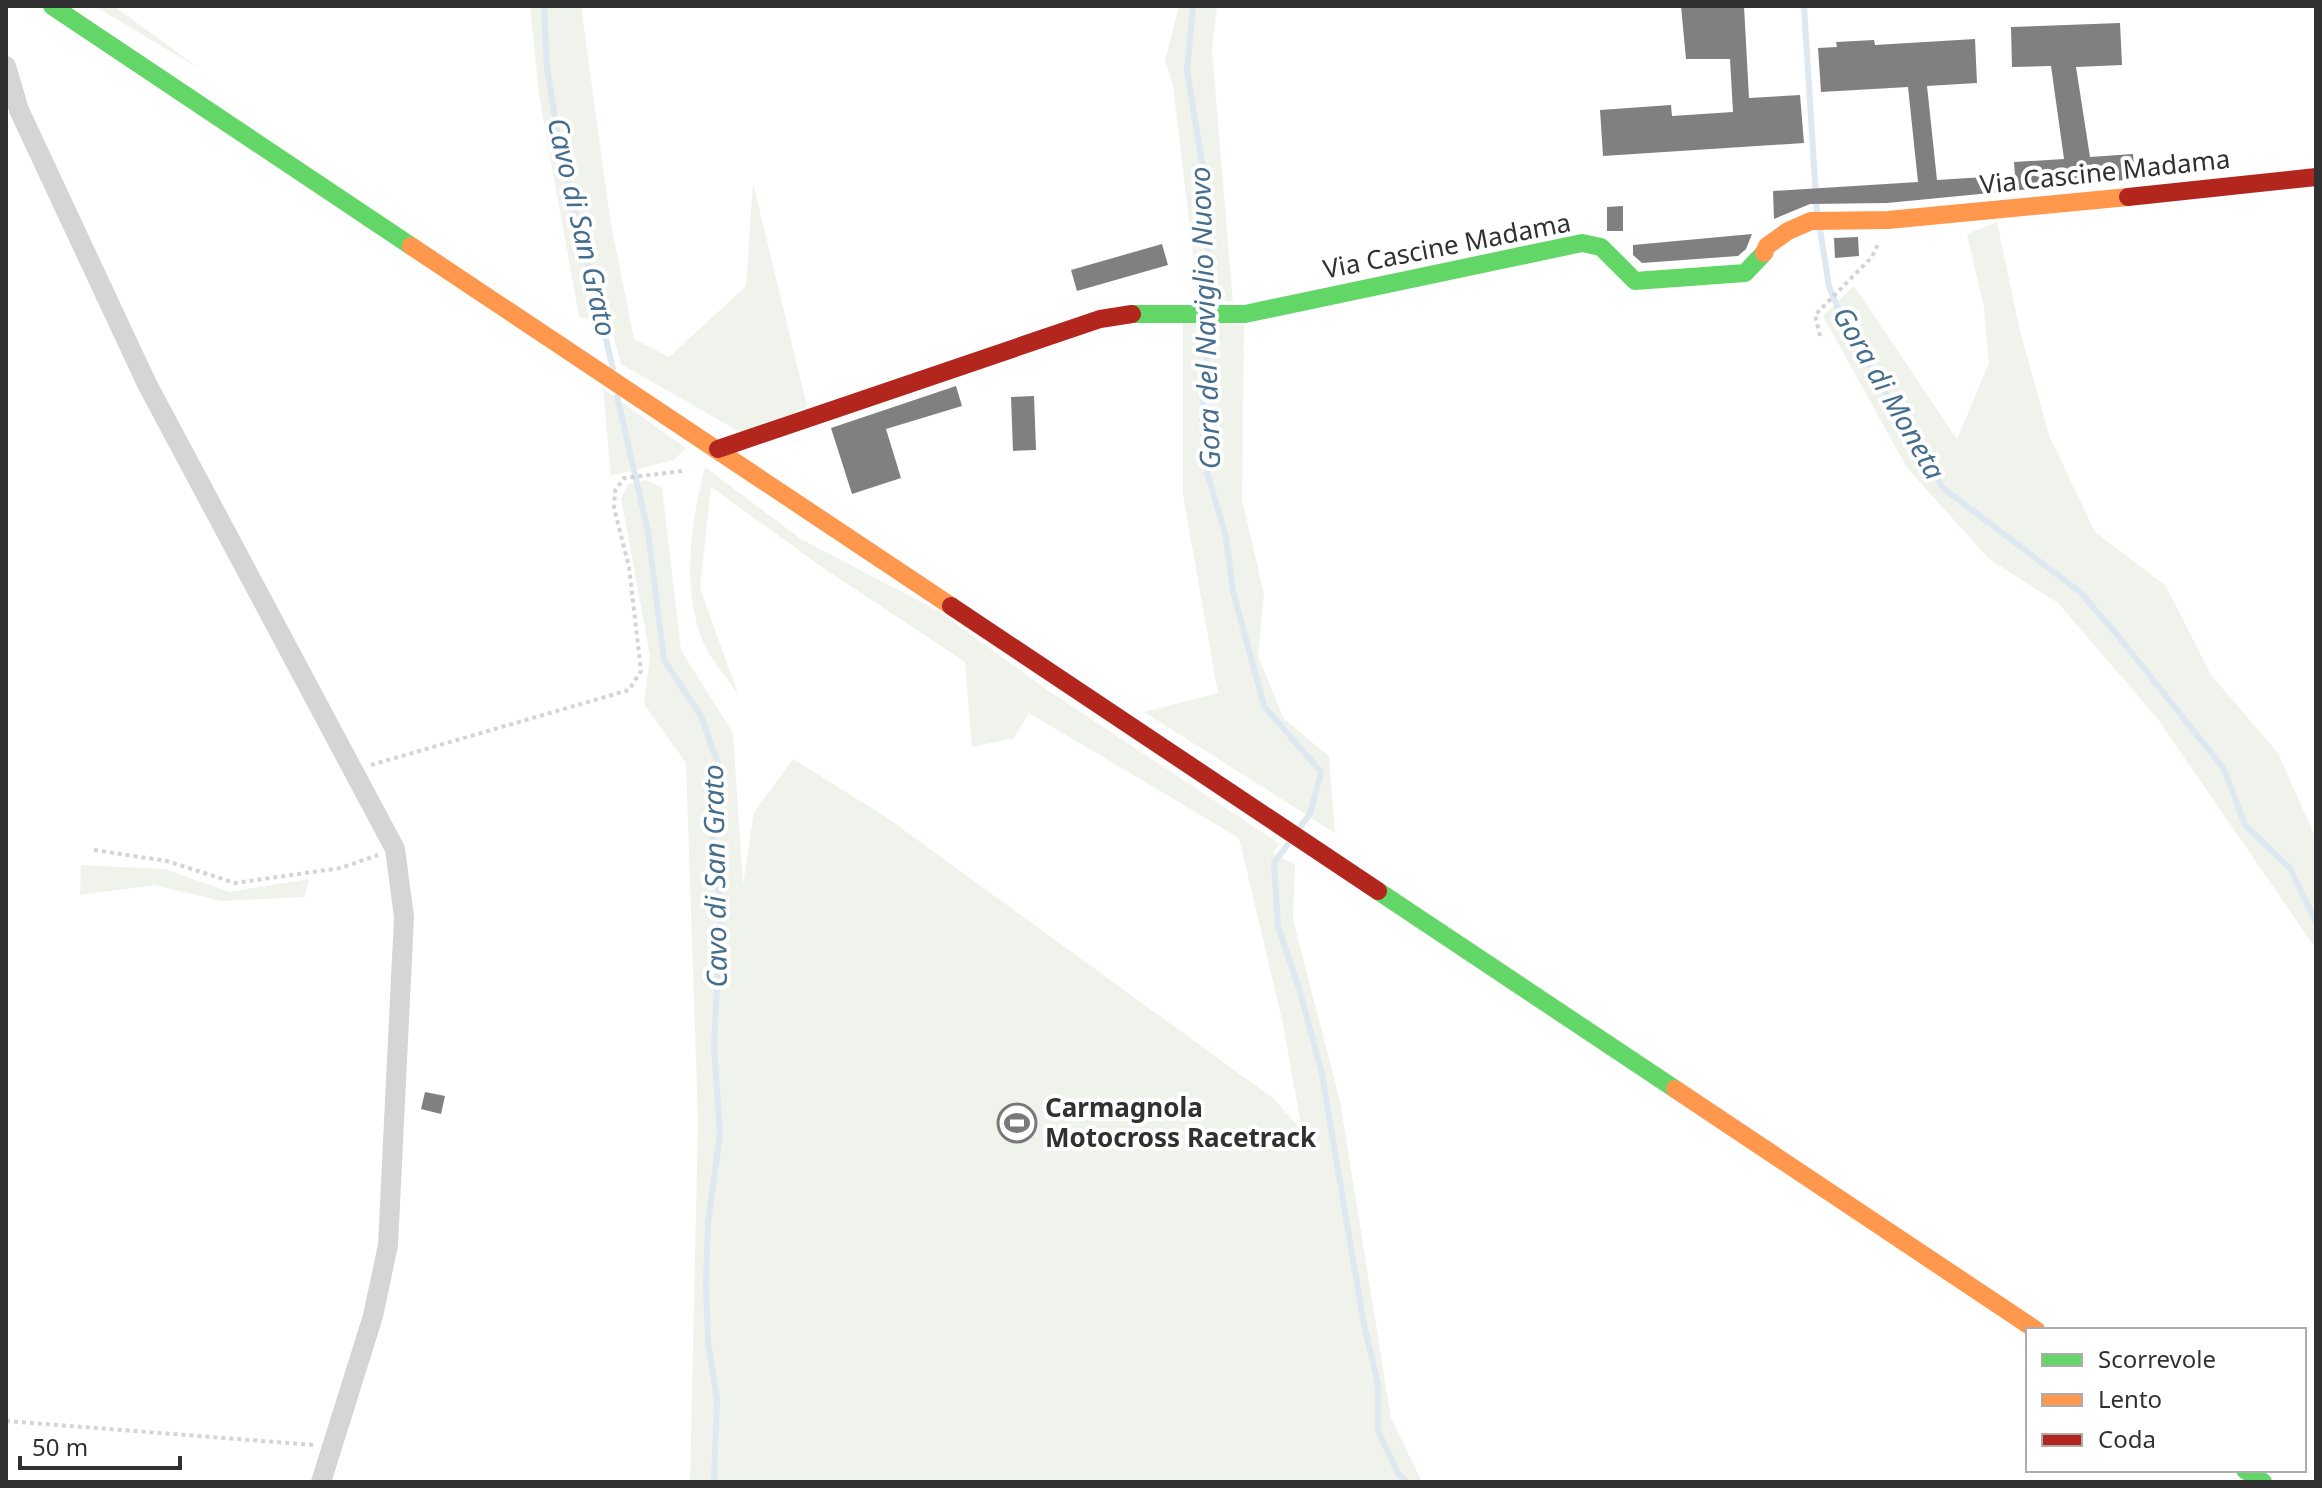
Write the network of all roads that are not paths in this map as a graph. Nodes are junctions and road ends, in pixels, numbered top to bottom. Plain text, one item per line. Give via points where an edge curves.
1 (52, 6) edge
2 (6, 66) edge
3 (2316, 177) edge
4 (718, 449) junction
5 (2033, 1328) edge
6 (321, 1482) edge

1 - 4 main road
2 - 6 street via 19,110 147,384 395,849 404,917 388,1245 373,1316
3 - 4 main road, Via Cascine Madama via 1888,220 1819,220 1788,231 1767,246 1745,273 1635,281 1601,247 1582,243 1272,309 1147,311 1100,319
4 - 5 main road

